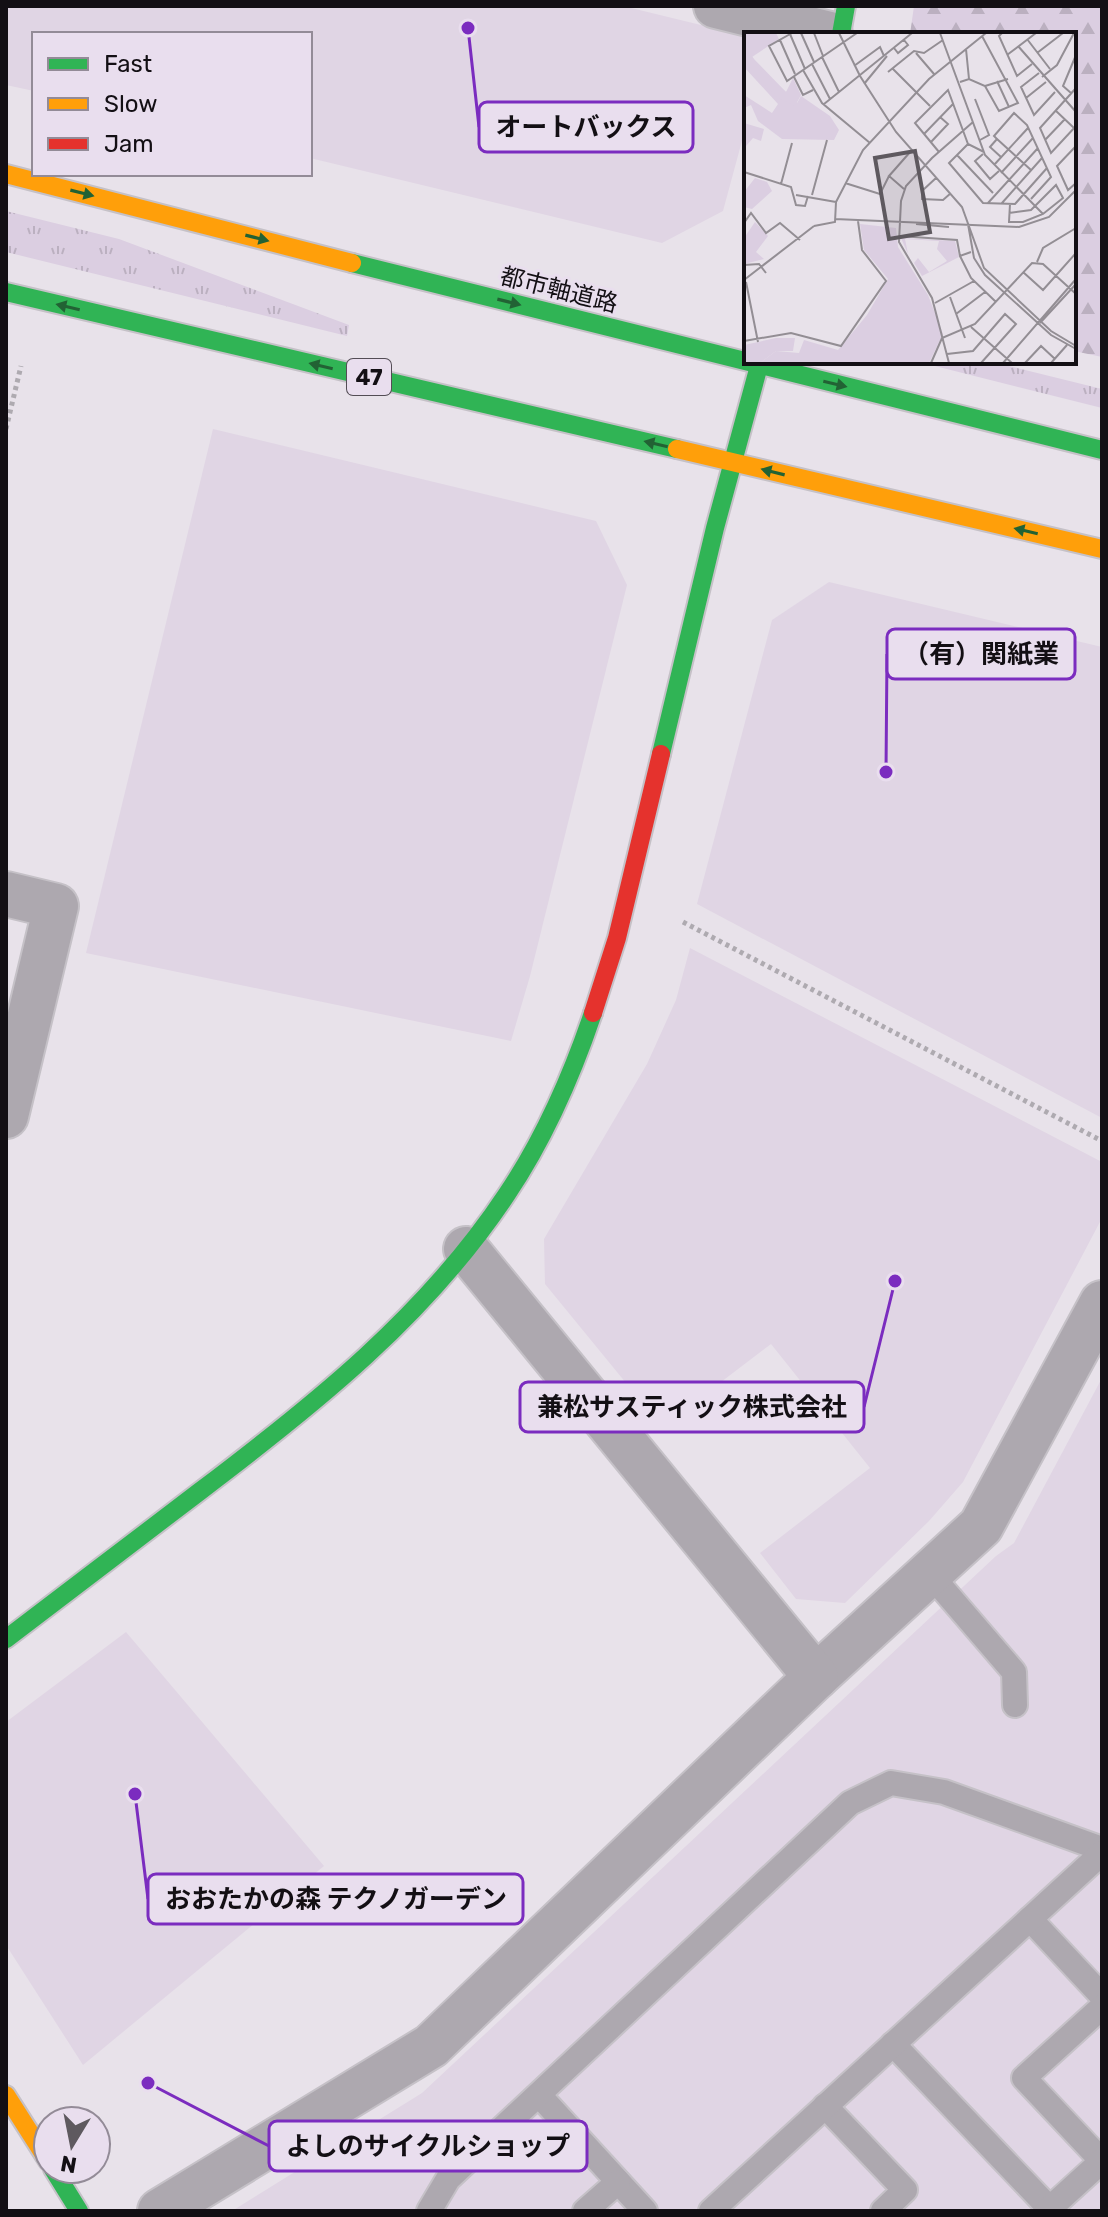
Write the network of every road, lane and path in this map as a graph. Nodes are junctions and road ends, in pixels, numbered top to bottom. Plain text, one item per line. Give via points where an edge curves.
1 (716, 6) edge
2 (846, 6) edge
3 (822, 32) edge
4 (841, 32) edge
5 (6, 174) edge
6 (6, 292) edge
7 (744, 360) edge
8 (760, 364) edge
9 (21, 366) dead end
10 (6, 429) edge
11 (1102, 450) edge
12 (732, 462) junction
13 (1102, 549) edge
14 (6, 894) edge
15 (683, 922) dead end
16 (6, 1116) edge
17 (1102, 1141) edge
18 (466, 1249) junction
19 (1102, 1303) edge
20 (930, 1574) junction
21 (6, 1639) edge
22 (816, 1677) junction
23 (1015, 1705) dead end
24 (1102, 1851) edge
25 (1030, 1919) junction
26 (1102, 1996) edge
27 (1102, 2007) edge
28 (893, 2044) junction
29 (6, 2095) edge
30 (539, 2095) junction
31 (825, 2106) junction
32 (32, 2136) edge
33 (1102, 2161) edge
34 (618, 2182) junction
35 (63, 2185) edge
36 (1050, 2210) edge
37 (79, 2211) edge
38 (160, 2211) edge
39 (429, 2211) edge
40 (585, 2211) edge
41 (645, 2211) edge
42 (711, 2211) edge
43 (883, 2211) edge

1 - 3 street
2 - 4 main road
5 -> 7 main road, 都市軸道路
12 -> 6 main road, 47
8 -> 11 main road, 都市軸道路
8 - 12 main road
9 - 10 path
13 -> 12 main road, 47
12 - 18 main road via 617,938 591,1018 545,1127 508,1193
14 - 16 street via 56,906
15 - 17 path
18 - 21 main road via 400,1325 334,1386
18 - 22 street
19 - 20 street via 981,1526
20 - 22 street
20 - 23 lane via 1014,1672
22 - 38 street via 431,2046
24 - 25 lane
24 - 30 lane via 944,1792 891,1783 850,1803
25 - 26 lane
25 - 28 lane
27 - 33 lane via 1024,2078
28 - 31 lane
28 - 36 lane
29 - 32 main road
30 - 34 lane
30 - 39 lane via 448,2179
31 - 42 lane
31 - 43 lane via 905,2190
33 - 36 lane
34 - 40 lane
34 - 41 lane
35 - 37 main road

